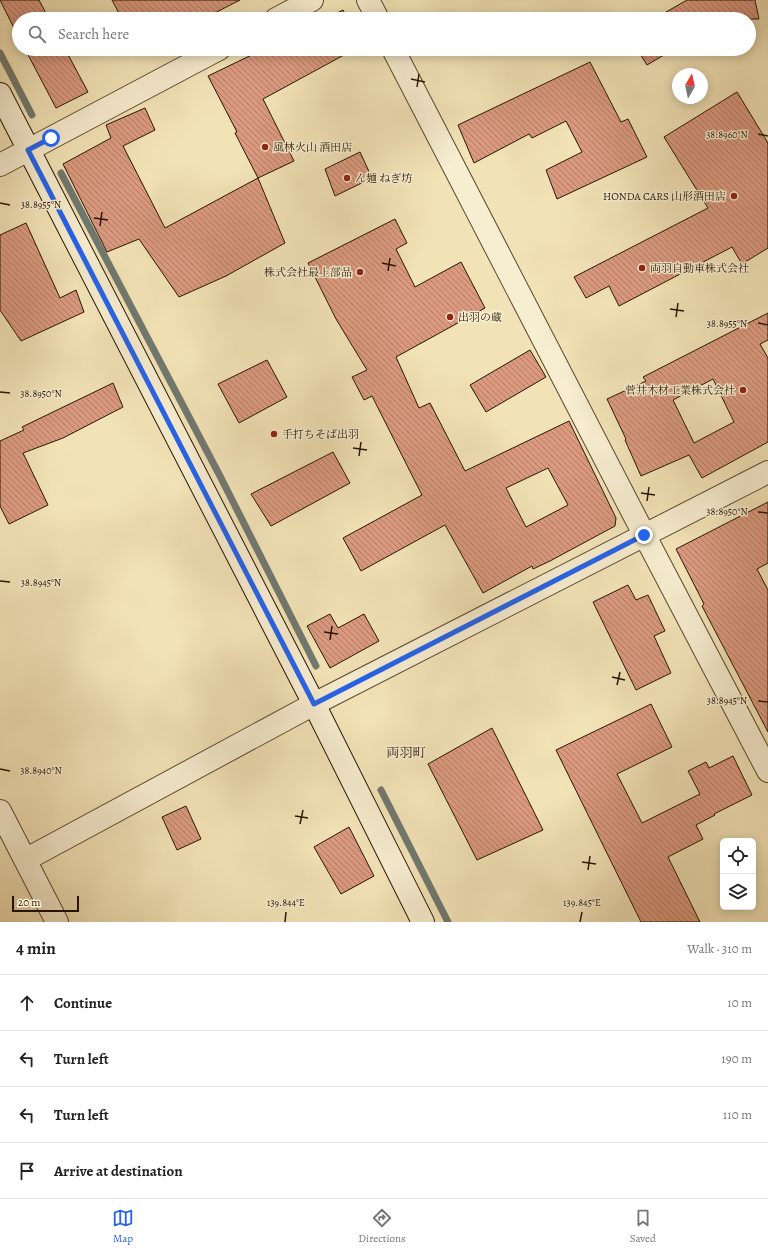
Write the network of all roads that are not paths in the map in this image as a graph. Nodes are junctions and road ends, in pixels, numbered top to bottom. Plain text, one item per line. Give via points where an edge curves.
1 (312, 0) edge
2 (368, 0) edge
3 (289, 12) edge
4 (374, 12) edge
5 (206, 56) edge
6 (397, 56) edge
7 (0, 94) edge
8 (28, 150) junction
9 (0, 164) edge
10 (768, 472) edge
11 (644, 535) junction
12 (314, 704) junction
13 (768, 771) edge
14 (0, 811) edge
15 (25, 860) junction
16 (57, 922) edge
17 (424, 922) edge

1 - 3 street
2 - 4 street
5 - 8 street
6 - 11 street
7 - 8 street
8 - 9 street
8 - 12 street
10 - 11 street
11 - 12 street
11 - 13 street
12 - 15 street
12 - 17 street
14 - 15 street
15 - 16 street

